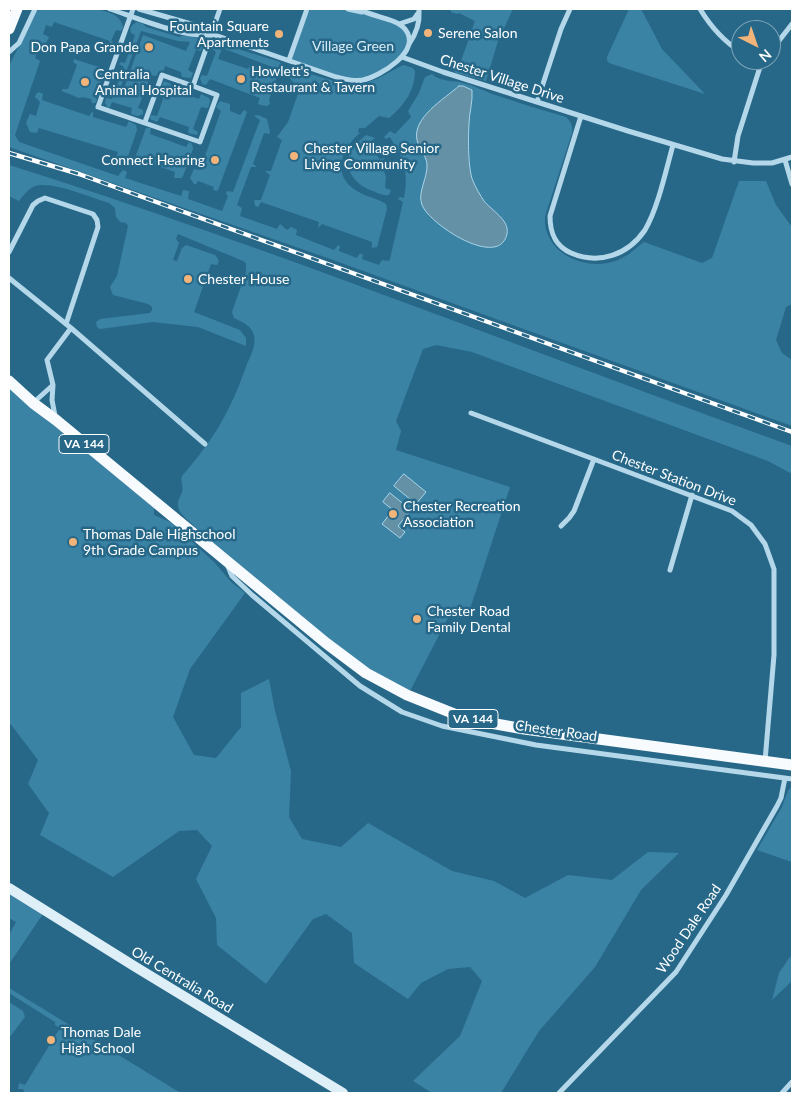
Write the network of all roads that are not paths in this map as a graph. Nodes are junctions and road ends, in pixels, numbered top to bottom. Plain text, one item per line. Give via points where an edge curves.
1 (17, 9) edge
2 (34, 9) edge
3 (110, 9) edge
4 (133, 9) edge
5 (138, 9) edge
6 (220, 9) edge
7 (307, 9) edge
8 (311, 9) edge
9 (348, 9) edge
10 (570, 9) edge
11 (700, 9) edge
12 (362, 10) edge
13 (131, 16) junction
14 (304, 18) junction
15 (399, 24) junction
16 (792, 24) edge
17 (9, 29) edge
18 (212, 34) junction
19 (781, 38) edge
20 (731, 46) edge
21 (407, 47) junction
22 (9, 52) edge
23 (402, 58) junction
24 (289, 60) junction
25 (759, 70) edge
26 (193, 86) junction
27 (537, 102) junction
28 (581, 116) junction
29 (145, 122) junction
30 (673, 145) junction
31 (792, 157) edge
32 (785, 160) junction
33 (734, 162) junction
34 (792, 184) edge
35 (9, 252) edge
36 (9, 278) edge
37 (68, 326) junction
38 (9, 381) edge
39 (53, 385) junction
40 (33, 403) junction
41 (471, 413) dead end
42 (56, 420) junction
43 (205, 444) dead end
44 (594, 458) junction
45 (692, 495) junction
46 (561, 526) dead end
47 (226, 562) junction
48 (670, 570) dead end
49 (366, 673) junction
50 (360, 686) junction
51 (766, 761) junction
52 (792, 764) edge
53 (785, 778) junction
54 (792, 779) edge
55 (9, 888) edge
56 (792, 1082) edge
57 (343, 1093) edge
58 (560, 1093) edge
59 (782, 1093) edge

1 - 17 main road
2 - 22 street via 19,42
3 - 13 street
4 - 13 street
5 - 18 street via 205,28
6 - 18 street
7 - 14 street
8 - 14 street
9 - 12 street
10 - 27 street
11 - 20 street via 716,33
12 - 15 street
13 - 18 street via 203,36
13 - 29 street via 98,107
14 - 24 street
15 - 21 street via 409,36
15 - 21 street via 414,18 419,11 415,36
16 - 19 street
18 - 24 street
18 - 26 street
21 - 23 street
23 - 24 street via 382,73 354,81
23 - 27 street, Chester Village Drive
25 - 33 street via 738,136
26 - 29 street via 162,75
26 - 29 street via 217,95 200,142
27 - 28 street, Chester Village Drive
28 - 30 street, Chester Village Drive
28 - 30 street via 550,216 555,241 576,255 606,258 634,243 645,229 654,208
30 - 33 street, Chester Village Drive
31 - 32 street, Chester Village Drive
32 - 33 street, Chester Village Drive
32 - 34 street
35 - 37 street via 38,201 45,198 93,214 98,227
36 - 37 street
37 - 39 street via 47,360
37 - 43 street
38 - 40 main road, Chester Road / VA 144
39 - 40 street
39 - 42 street
40 - 42 main road, Chester Road / VA 144
41 - 44 street, Chester Station Drive
42 - 47 main road, Chester Road / VA 144
44 - 45 street, Chester Station Drive
44 - 46 street via 574,512
45 - 48 street
45 - 51 street, Chester Station Drive via 732,511 751,525 765,544 774,569 774,655
47 - 49 main road, Chester Road / VA 144
47 - 50 street, Chester Road / VA 144 via 238,582
49 - 50 street
49 - 51 main road, Chester Road / VA 144 via 408,695 479,721
50 - 53 street, Chester Road / VA 144 via 402,712 442,726 536,746
51 - 52 main road, Chester Road / VA 144
53 - 54 street, Chester Road / VA 144
53 - 58 street, Wood Dale Road via 777,806 726,895 676,972
55 - 57 street, Old Centralia Road
56 - 59 street

